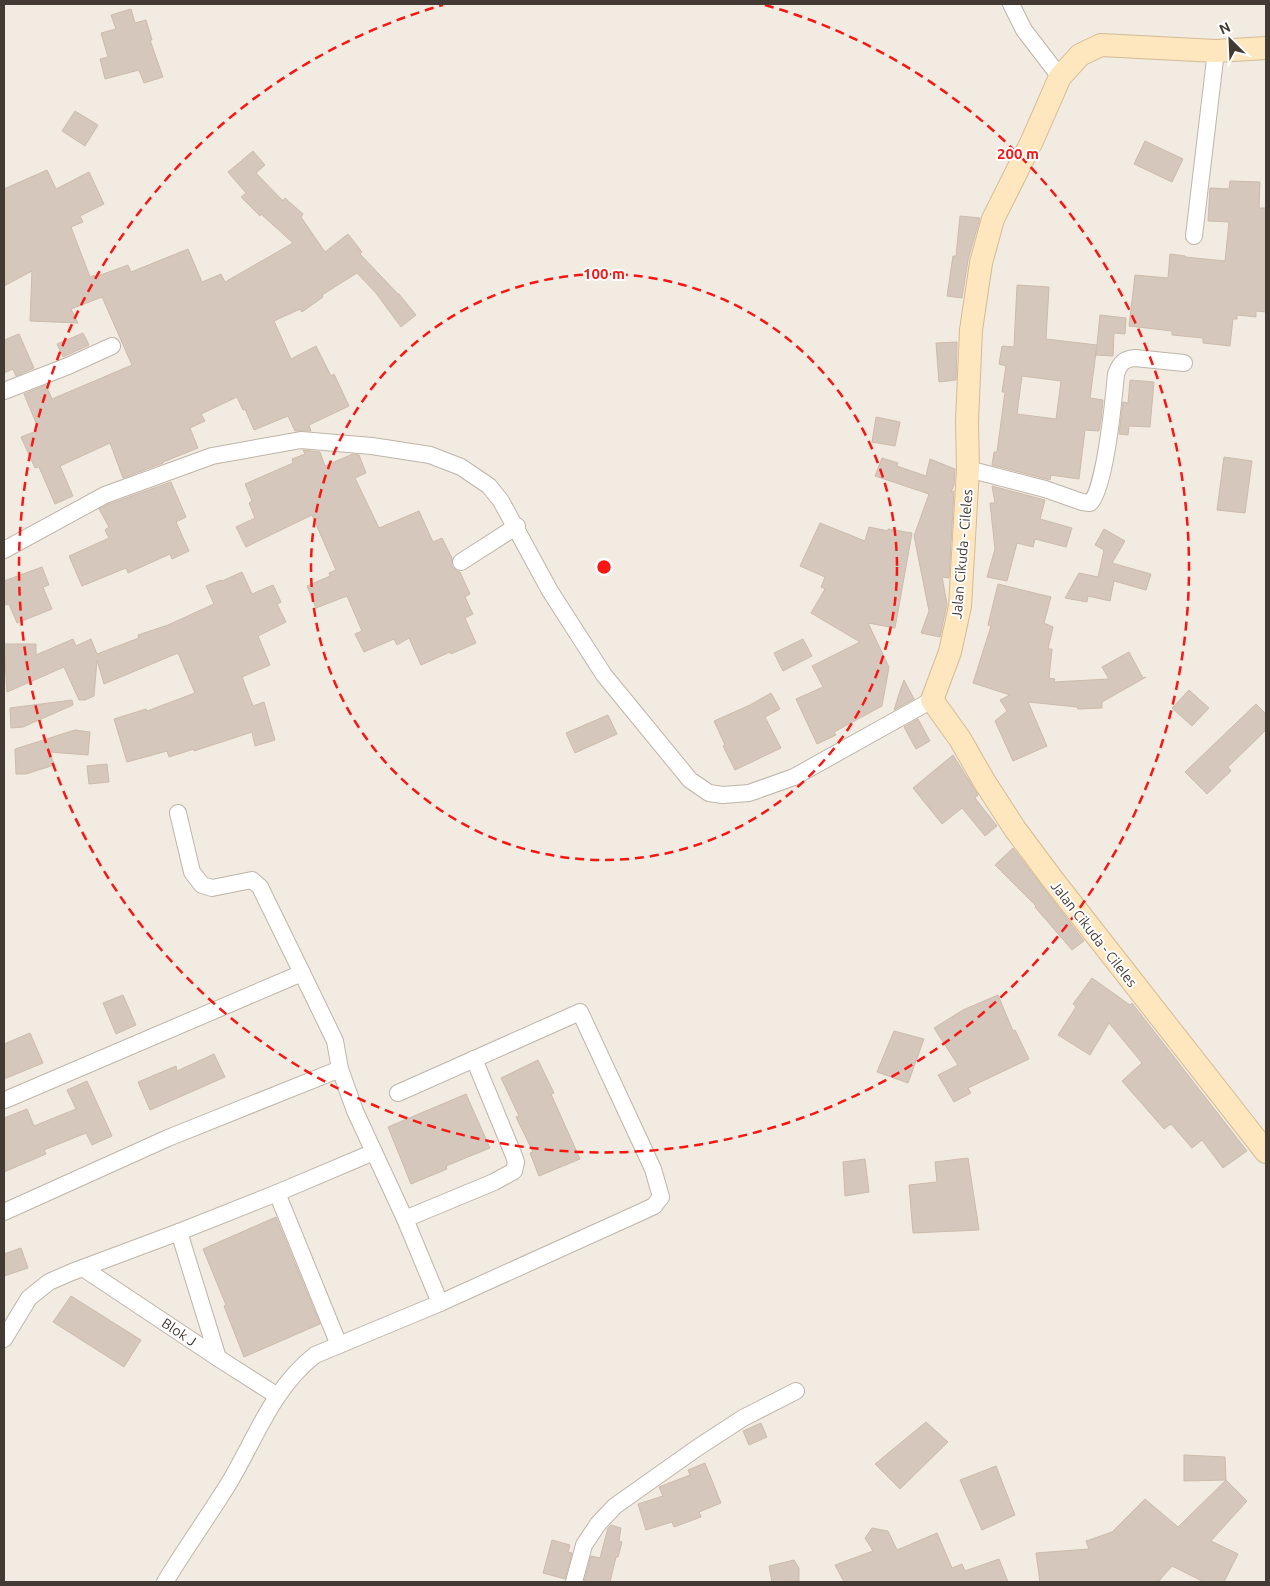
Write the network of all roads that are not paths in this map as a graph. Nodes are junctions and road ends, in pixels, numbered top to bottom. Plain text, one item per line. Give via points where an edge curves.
1 (1011, 4) edge
2 (1266, 48) edge
3 (1216, 51) junction
4 (1060, 77) junction
5 (1194, 236) dead end
6 (112, 346) dead end
7 (1184, 363) dead end
8 (4, 391) edge
9 (968, 470) junction
10 (517, 526) junction
11 (4, 550) edge
12 (461, 562) dead end
13 (932, 700) junction
14 (178, 813) dead end
15 (302, 973) junction
16 (474, 1059) junction
17 (340, 1069) junction
18 (398, 1093) dead end
19 (5, 1100) dead end
20 (374, 1152) junction
21 (1266, 1152) edge
22 (278, 1193) junction
23 (4, 1212) edge
24 (405, 1219) junction
25 (179, 1232) junction
26 (83, 1268) junction
27 (440, 1303) junction
28 (4, 1338) edge
29 (339, 1345) junction
30 (218, 1358) junction
31 (796, 1391) dead end
32 (276, 1395) junction
33 (165, 1582) edge
34 (574, 1582) edge

1 - 4 street via 1024,30
2 - 3 street, Jalan Cikuda - Cileles
3 - 4 street, Jalan Cikuda - Cileles via 1101,46 1080,55
3 - 5 street
4 - 9 street, Jalan Cikuda - Cileles via 993,219 981,262 971,330
6 - 8 street
7 - 9 street via 1129,358 1120,364 1116,374 1108,446 1096,495 1090,503
9 - 13 street, Jalan Cikuda - Cileles via 960,606 950,652
10 - 11 street via 489,486 461,467 430,455 301,440 212,456 155,476 105,495
10 - 12 street
10 - 13 street via 550,590 604,675 690,780 710,793 749,793 794,777
13 - 21 street, Jalan Cikuda - Cileles via 1052,880
14 - 15 street via 192,872 202,885 212,888 252,880 260,887
15 - 17 street via 335,1041
15 - 19 street
16 - 18 street
16 - 24 street via 514,1156 514,1171
16 - 27 street via 580,1012 654,1169 662,1197 654,1206 640,1213
17 - 20 street
17 - 23 street via 168,1138
20 - 22 street
20 - 24 street
22 - 25 street
22 - 29 street
24 - 27 street
25 - 26 street
25 - 30 street
26 - 28 street via 49,1282 29,1298
26 - 30 street, Blok J
27 - 29 street
29 - 32 street via 308,1360
30 - 32 street, Blok J
31 - 34 street via 743,1418 615,1506 584,1545
32 - 33 street via 230,1482

